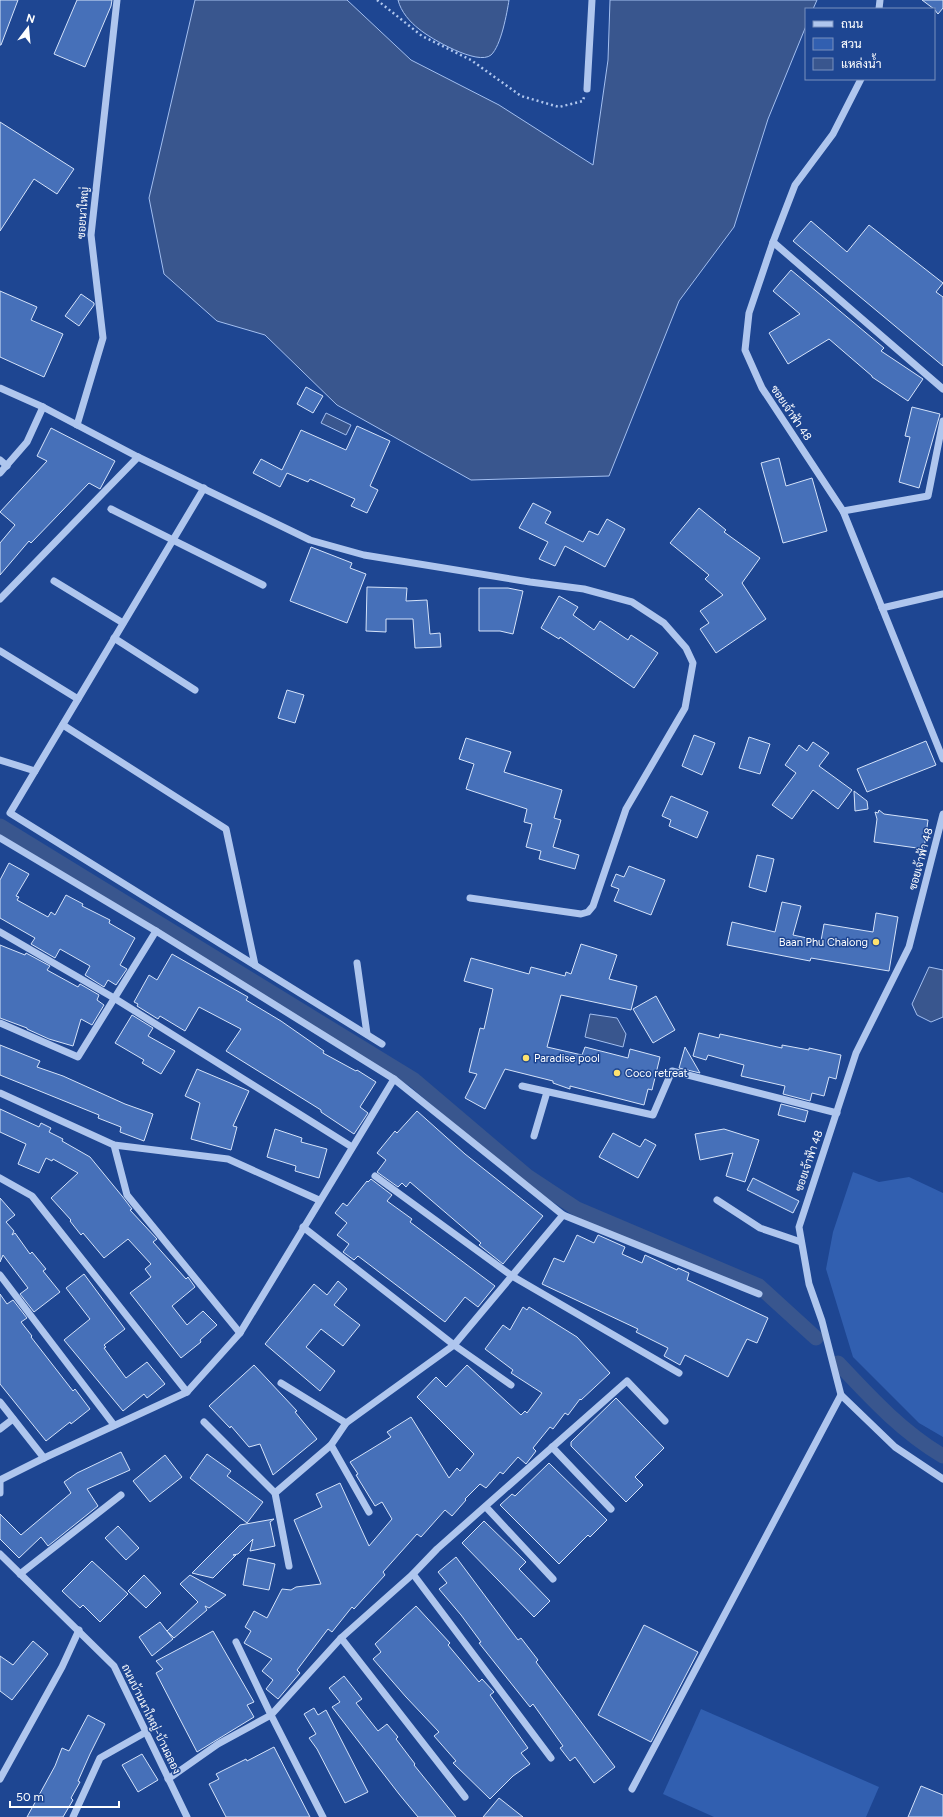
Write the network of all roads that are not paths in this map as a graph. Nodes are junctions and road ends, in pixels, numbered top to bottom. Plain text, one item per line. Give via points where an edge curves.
1 (117, 0) edge
2 (592, 0) edge
3 (860, 80) edge
4 (587, 89) dead end
5 (773, 242) junction
6 (0, 388) edge
7 (943, 389) edge
8 (43, 407) junction
9 (943, 421) edge
10 (77, 425) junction
11 (138, 457) junction
12 (0, 460) edge
13 (7, 466) junction
14 (0, 473) edge
15 (204, 488) junction
16 (112, 509) dead end
17 (843, 511) junction
18 (173, 539) junction
19 (54, 581) dead end
20 (263, 585) dead end
21 (943, 594) edge
22 (0, 599) edge
23 (882, 608) junction
24 (123, 623) junction
25 (114, 638) junction
26 (0, 651) edge
27 (195, 690) dead end
28 (78, 699) junction
29 (63, 725) junction
30 (943, 759) edge
31 (0, 760) edge
32 (35, 771) junction
33 (943, 814) edge
34 (0, 838) edge
35 (470, 898) dead end
36 (156, 931) junction
37 (0, 932) edge
38 (357, 963) dead end
39 (255, 964) junction
40 (114, 998) junction
41 (0, 1023) edge
42 (367, 1034) junction
43 (382, 1044) dead end
44 (394, 1078) junction
45 (522, 1086) dead end
46 (547, 1092) junction
47 (0, 1093) edge
48 (837, 1113) junction
49 (534, 1136) dead end
50 (114, 1145) junction
51 (352, 1147) junction
52 (375, 1176) dead end
53 (0, 1178) edge
54 (319, 1200) junction
55 (718, 1200) dead end
56 (564, 1215) junction
57 (303, 1227) junction
58 (801, 1242) junction
59 (0, 1275) edge
60 (512, 1276) junction
61 (759, 1294) dead end
62 (240, 1333) junction
63 (454, 1345) junction
64 (679, 1373) dead end
65 (281, 1383) dead end
66 (511, 1385) dead end
67 (187, 1392) junction
68 (841, 1395) junction
69 (0, 1402) edge
70 (13, 1419) junction
71 (665, 1421) dead end
72 (204, 1422) dead end
73 (346, 1423) junction
74 (114, 1425) junction
75 (0, 1428) edge
76 (331, 1445) junction
77 (552, 1447) junction
78 (44, 1458) junction
79 (943, 1479) edge
80 (0, 1480) edge
81 (0, 1493) edge
82 (275, 1493) junction
83 (121, 1495) dead end
84 (486, 1507) junction
85 (611, 1510) dead end
86 (369, 1512) dead end
87 (0, 1554) edge
88 (288, 1566) dead end
89 (20, 1574) junction
90 (413, 1574) junction
91 (553, 1579) dead end
92 (79, 1630) junction
93 (341, 1638) junction
94 (236, 1642) dead end
95 (271, 1715) junction
96 (146, 1732) junction
97 (551, 1758) dead end
98 (0, 1779) edge
99 (168, 1779) junction
100 (632, 1789) dead end
101 (465, 1797) dead end
102 (72, 1817) edge
103 (187, 1817) edge
104 (323, 1817) edge

1 - 10 street, ซอยนาใหญ่ via 91,235 103,338
2 - 4 street
3 - 5 street, ซอยเจ้าฟ้า 48 via 833,134 795,185
5 - 7 street
5 - 17 street, ซอยเจ้าฟ้า 48 via 749,313 745,350 762,388
6 - 8 street
8 - 10 street
8 - 13 street via 27,442
9 - 17 street via 928,496
10 - 11 street
11 - 15 street
11 - 22 street
12 - 13 street
13 - 14 street
15 - 18 street
15 - 35 street via 310,540 364,554 530,582 584,588 632,602 664,624 686,648 693,663 685,708 626,809 602,883 588,912 580,914
16 - 18 street
17 - 23 street, ซอยเจ้าฟ้า 48
18 - 20 street
18 - 24 street
19 - 24 street
21 - 23 street
23 - 30 street, ซอยเจ้าฟ้า 48
24 - 25 street
25 - 27 street
25 - 28 street
26 - 28 street
28 - 29 street
29 - 32 street
29 - 39 street via 226,829
31 - 32 street
32 - 39 street via 10,813
33 - 48 street, ซอยเจ้าฟ้า 48 via 909,947 856,1053
34 - 36 street
36 - 40 street
36 - 44 street
37 - 40 street
38 - 42 street
39 - 42 street
40 - 41 street via 78,1057
40 - 51 street
42 - 43 street
44 - 51 street
44 - 56 street
45 - 46 street
46 - 48 street via 653,1115 672,1071
46 - 49 street
47 - 50 street
48 - 58 street, ซอยเจ้าฟ้า 48 via 799,1227
50 - 54 street via 228,1159
50 - 62 street via 127,1195
51 - 54 street
52 - 60 street
53 - 67 street via 32,1196
54 - 57 street
55 - 58 street via 760,1228
56 - 60 street
56 - 61 street
57 - 62 street
57 - 63 street
58 - 68 street, ซอยเจ้าฟ้า 48 via 809,1284 822,1321
59 - 74 street
60 - 63 street
60 - 64 street
62 - 67 street
63 - 66 street
63 - 73 street
65 - 73 street
67 - 74 street
68 - 79 street via 895,1447
68 - 100 street
69 - 70 street
70 - 75 street
70 - 78 street
71 - 77 street via 627,1381
72 - 82 street
73 - 76 street
74 - 78 street
76 - 82 street
76 - 86 street
77 - 84 street
77 - 85 street
78 - 80 street
80 - 81 street
82 - 88 street
83 - 89 street
84 - 90 street via 437,1548
84 - 91 street
87 - 89 street, ถนนบ้านนาใหญ่-บ้านฉลอง
89 - 92 street, ถนนบ้านนาใหญ่-บ้านฉลอง
90 - 93 street
90 - 97 street
92 - 96 street, ถนนบ้านนาใหญ่-บ้านฉลอง via 114,1666
92 - 98 street via 62,1667
93 - 95 street
93 - 101 street
94 - 95 street
95 - 99 street via 218,1744
95 - 104 street
96 - 99 street, ถนนบ้านนาใหญ่-บ้านฉลอง
96 - 102 street via 100,1758
99 - 103 street, ถนนบ้านนาใหญ่-บ้านฉลอง

